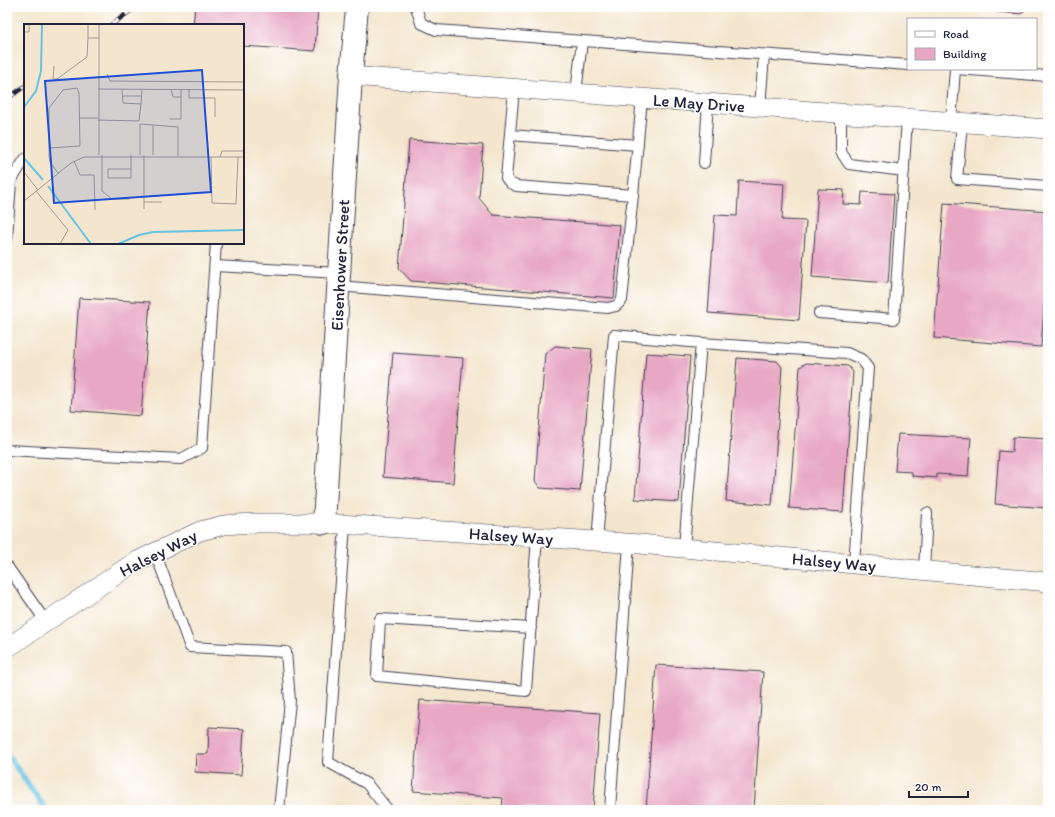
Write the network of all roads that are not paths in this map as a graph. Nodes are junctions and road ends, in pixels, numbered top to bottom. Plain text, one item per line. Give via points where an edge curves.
1 (357, 7) edge
2 (416, 7) edge
3 (582, 41) junction
4 (764, 54) junction
5 (907, 65) edge
6 (955, 70) edge
7 (968, 70) edge
8 (351, 76) junction
9 (1048, 76) edge
10 (514, 89) junction
11 (576, 93) junction
12 (642, 98) junction
13 (708, 104) junction
14 (760, 108) junction
15 (841, 114) junction
16 (907, 119) junction
17 (956, 122) junction
18 (1048, 129) edge
19 (510, 135) junction
20 (638, 146) junction
21 (24, 161) edge
22 (704, 163) dead end
23 (904, 171) junction
24 (1048, 186) edge
25 (633, 195) junction
26 (7, 239) edge
27 (216, 244) edge
28 (215, 266) junction
29 (339, 280) junction
30 (819, 313) dead end
31 (701, 343) junction
32 (7, 450) edge
33 (927, 513) dead end
34 (335, 524) junction
35 (537, 537) junction
36 (597, 541) junction
37 (629, 544) junction
38 (684, 548) junction
39 (155, 552) junction
40 (854, 564) junction
41 (7, 566) edge
42 (924, 570) junction
43 (1048, 582) edge
44 (46, 622) junction
45 (531, 628) junction
46 (7, 648) edge
47 (279, 810) edge
48 (388, 810) edge
49 (610, 810) edge

1 - 8 street, Eisenhower Street
2 - 3 lane via 421,23 436,30
3 - 4 lane
3 - 11 lane
4 - 5 lane
4 - 14 lane
6 - 17 lane
7 - 9 lane
8 - 10 street, Le May Drive
8 - 29 street, Eisenhower Street
10 - 11 street, Le May Drive
10 - 19 lane
11 - 12 street, Le May Drive
12 - 13 street, Le May Drive
12 - 20 lane
13 - 14 street, Le May Drive
13 - 22 lane
14 - 15 street, Le May Drive
15 - 16 street, Le May Drive
15 - 23 lane via 841,152 850,164
16 - 17 street, Le May Drive
16 - 23 lane
17 - 18 street, Le May Drive
17 - 24 lane via 957,179
19 - 20 lane
19 - 25 lane via 506,178 516,186
20 - 25 lane
21 - 26 lane via 11,181
23 - 30 lane via 894,319
25 - 29 lane via 622,300 616,306 608,308
27 - 28 lane
28 - 29 lane
28 - 32 lane via 202,448 181,459
29 - 34 street, Eisenhower Street
31 - 36 lane via 614,335
31 - 38 lane
31 - 40 lane via 847,353 861,359 868,368
33 - 42 lane
34 - 35 street, Halsey Way
34 - 39 street, Halsey Way via 224,525 200,531
34 - 48 lane via 328,762 368,784
35 - 36 street, Halsey Way
35 - 45 lane
36 - 37 street, Halsey Way
37 - 38 street, Halsey Way
37 - 49 lane
38 - 40 street, Halsey Way
39 - 44 street, Halsey Way via 135,562
39 - 47 lane via 190,647 286,652 290,701
40 - 42 street, Halsey Way
41 - 44 lane
42 - 43 street, Halsey Way
44 - 46 street, Halsey Way
45 - 45 lane via 526,691 377,676 380,619

